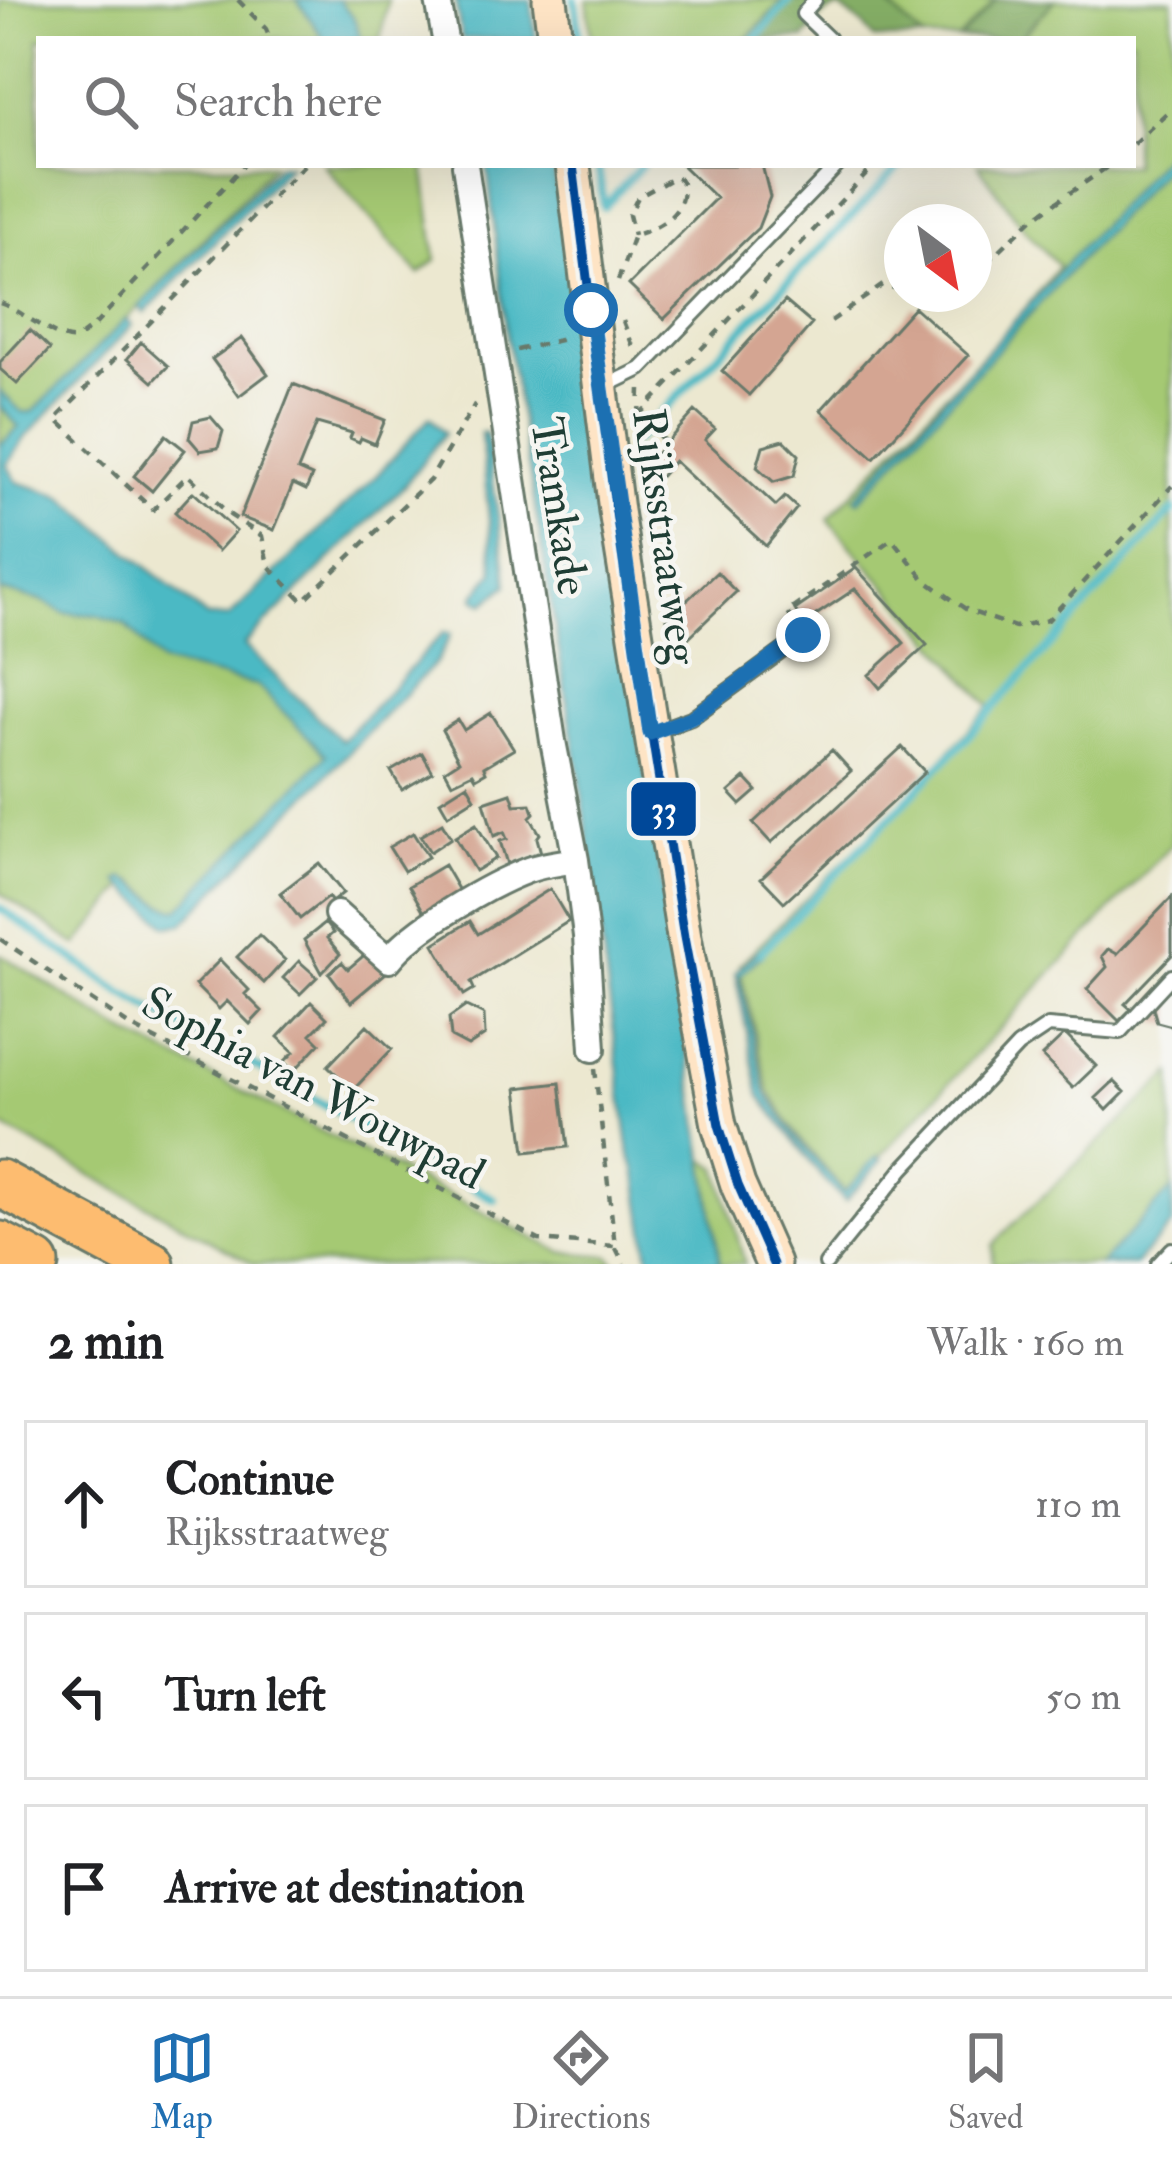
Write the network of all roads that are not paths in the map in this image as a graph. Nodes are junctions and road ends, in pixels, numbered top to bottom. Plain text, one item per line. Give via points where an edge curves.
1 (438, 0) edge
2 (550, 0) edge
3 (815, 0) edge
4 (445, 36) edge
5 (555, 36) edge
6 (826, 36) edge
7 (465, 168) edge
8 (573, 168) edge
9 (835, 168) edge
10 (601, 389) junction
11 (803, 635) road end
12 (650, 733) junction
13 (576, 860) junction
14 (337, 914) dead end
15 (1172, 976) edge
16 (593, 1048) road end
17 (0, 1183) edge
18 (0, 1245) edge
19 (1172, 1249) edge
20 (36, 1264) edge
21 (151, 1264) edge
22 (773, 1264) edge
23 (826, 1264) edge
24 (1158, 1264) edge

1 - 4 street
2 - 5 main road
3 - 6 lane via 802,14
7 - 13 street, Tramkade
8 - 10 main road, Rijksstraatweg
9 - 10 lane via 641,369
10 - 12 main road, Rijksstraatweg
11 - 12 lane via 691,718
12 - 22 main road, Rijksstraatweg via 719,1125
13 - 14 street via 529,870 484,893 389,960
13 - 16 street, Tramkade
15 - 23 lane via 1120,1032 1048,1026 1018,1046
17 - 21 highway
18 - 20 highway
19 - 24 lane

